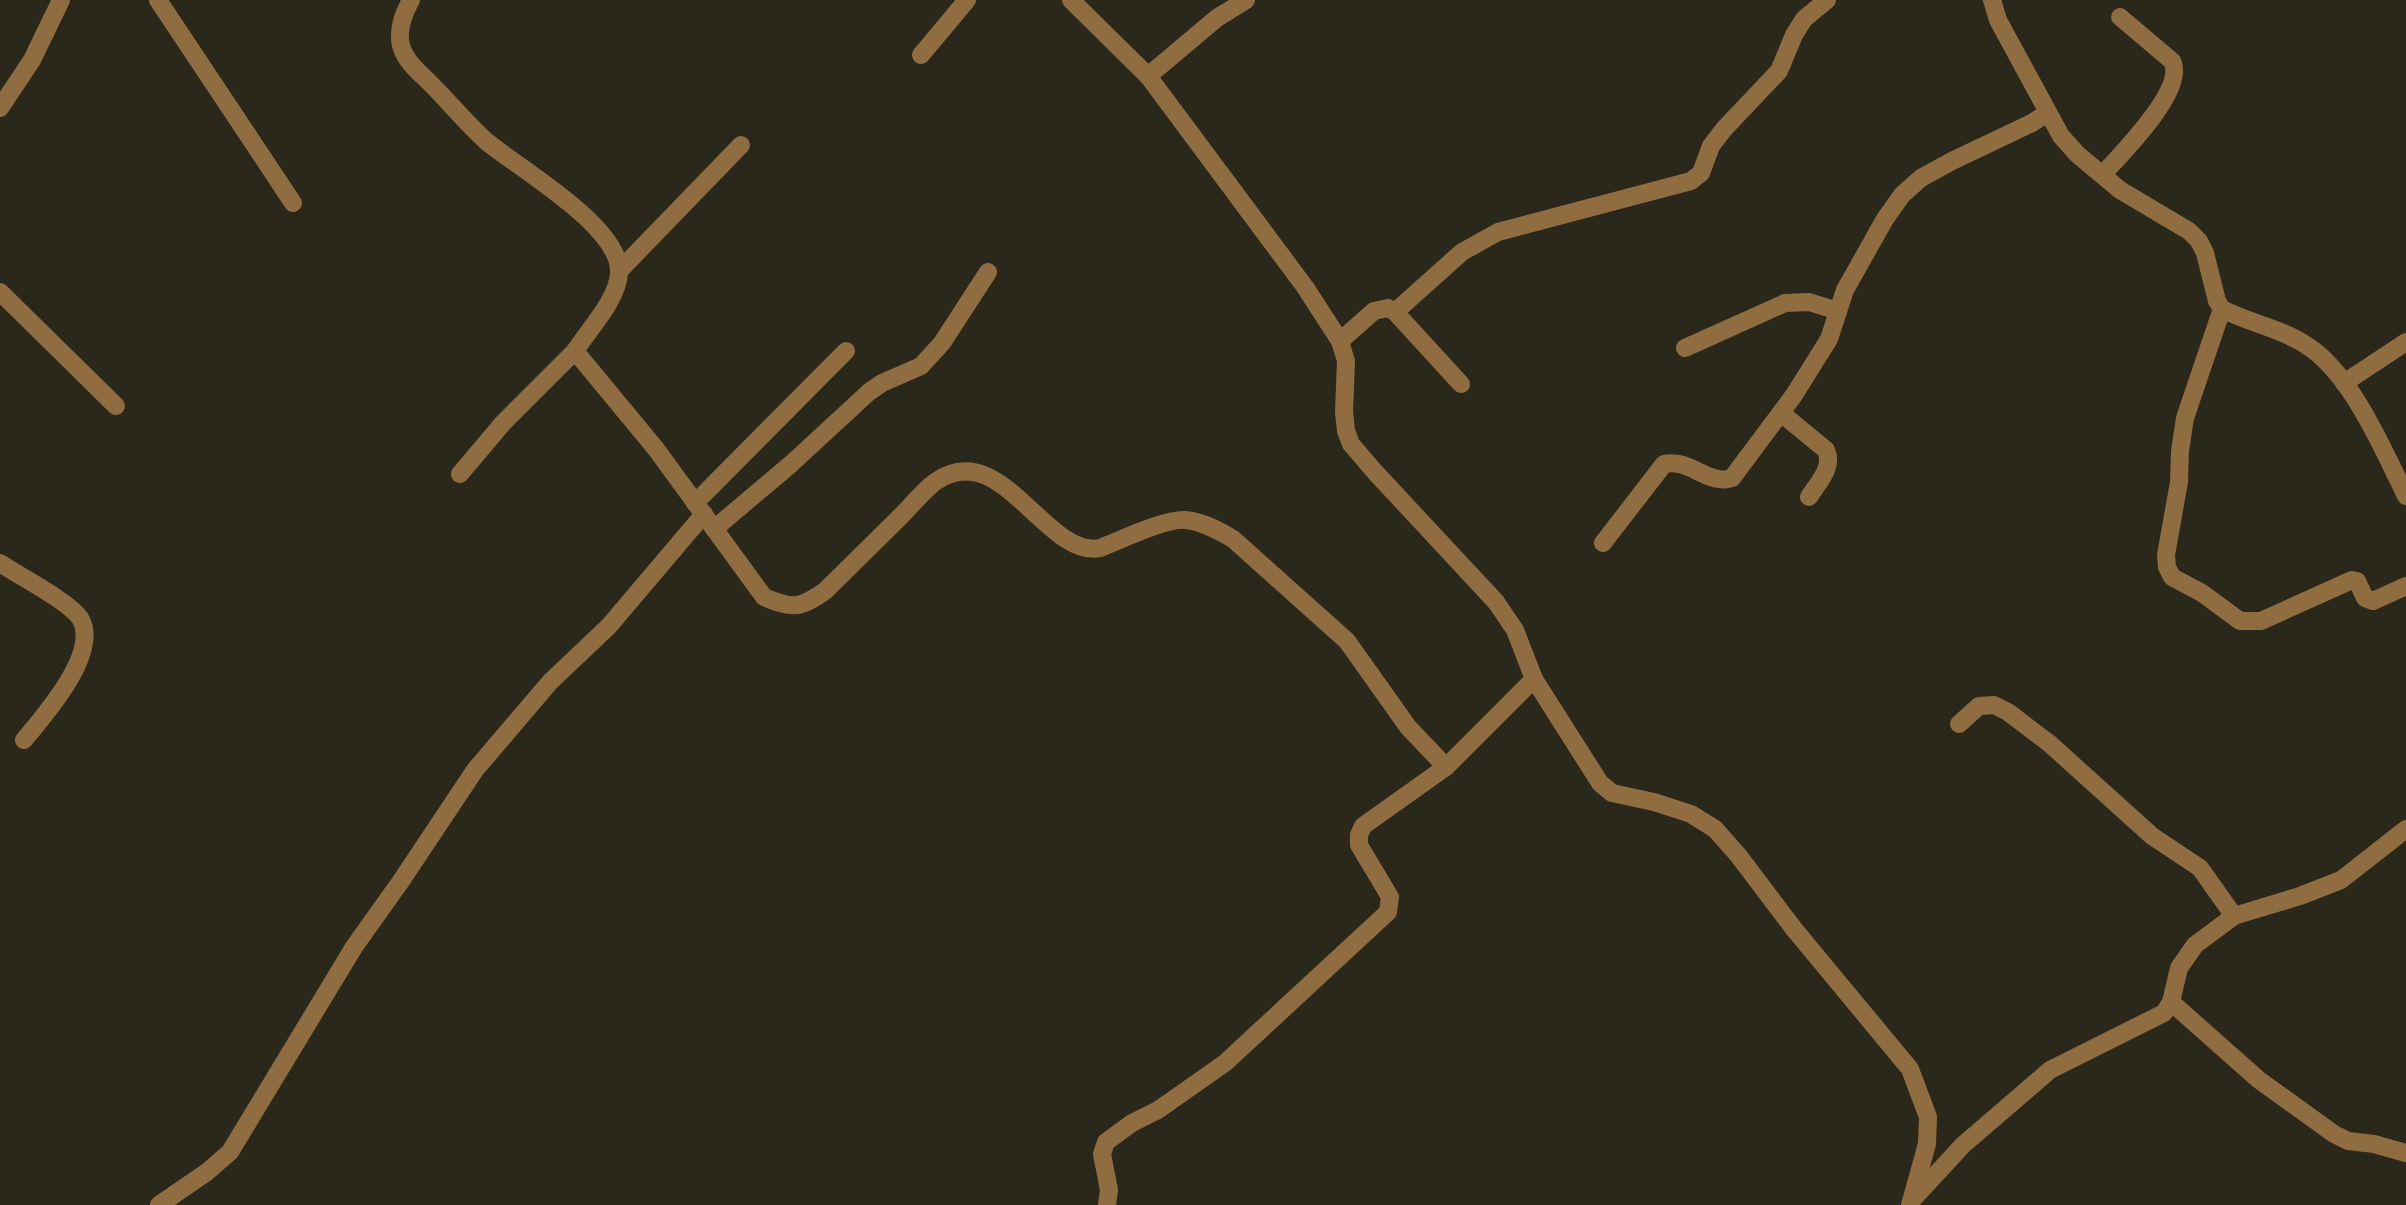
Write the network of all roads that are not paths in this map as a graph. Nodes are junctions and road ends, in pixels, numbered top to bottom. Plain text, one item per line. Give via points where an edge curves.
1 (61, 0) edge
2 (158, 0) edge
3 (411, 0) edge
4 (967, 0) edge
5 (1072, 0) edge
6 (1246, 0) edge
7 (1827, 0) edge
8 (1993, 0) edge
9 (2119, 17) dead end
10 (921, 55) dead end
11 (1148, 76) junction
12 (0, 108) edge
13 (2047, 113) junction
14 (741, 145) dead end
15 (2103, 174) junction
16 (293, 203) dead end
17 (620, 270) junction
18 (988, 272) dead end
19 (0, 292) edge
20 (2222, 309) junction
21 (1838, 311) junction
22 (1395, 312) junction
23 (1340, 341) junction
24 (2406, 342) edge
25 (1685, 348) dead end
26 (575, 351) junction
27 (846, 351) dead end
28 (2344, 383) junction
29 (1461, 384) dead end
30 (116, 406) dead end
31 (1781, 413) junction
32 (460, 474) dead end
33 (2406, 496) edge
34 (1809, 497) dead end
35 (699, 509) junction
36 (715, 530) junction
37 (1603, 543) dead end
38 (0, 563) edge
39 (2406, 586) edge
40 (1534, 679) junction
41 (1959, 724) dead end
42 (24, 740) dead end
43 (1446, 767) junction
44 (2406, 829) edge
45 (2234, 916) junction
46 (2171, 1002) junction
47 (2406, 1153) edge
48 (1910, 1203) edge
49 (159, 1205) edge
50 (1107, 1205) edge

1 - 12 street via 32,60
2 - 16 street
3 - 17 street via 402,18 400,42 408,61 485,140 595,226
4 - 10 street
5 - 11 street
6 - 11 street via 1217,18
7 - 22 street via 1804,19 1779,71 1724,129 1711,146 1702,173 1691,181 1498,232 1462,252
8 - 13 street via 1998,20
9 - 15 street via 2172,61 2176,76 2144,129
11 - 23 street
13 - 15 street via 2077,154
13 - 21 street via 1952,160 1902,195
14 - 17 street
15 - 20 street via 2199,241
17 - 26 street via 618,286
18 - 36 street via 942,343 921,366 869,392
19 - 30 street
20 - 28 street via 2304,343
20 - 39 street via 2185,418 2166,555 2172,577 2240,621 2261,621 2352,580 2365,598 2373,601
21 - 25 street via 1809,302 1786,303
21 - 31 street via 1829,339
22 - 23 street via 1374,311
22 - 29 street
23 - 40 street via 1346,361 1344,412 1351,444 1496,602 1514,630
24 - 28 street
26 - 32 street
26 - 35 street
27 - 35 street
28 - 33 street
31 - 34 street via 1829,456 1829,465
31 - 37 street via 1732,478 1715,479 1684,463 1664,464
35 - 36 street
35 - 49 street via 609,626 550,682 475,770 354,947 230,1152
36 - 43 street via 764,597 786,607 807,604 825,592 936,481 963,472 998,481 1069,543 1088,551 1171,522 1185,520 1212,527 1233,539 1347,641 1408,727
38 - 42 street via 68,607 84,629 84,642 60,697
40 - 43 street
40 - 48 street via 1600,783 1612,793 1691,814 1715,830 1910,1069 1928,1117 1927,1144
41 - 45 street via 1979,706 1994,705 2008,712 2152,836 2200,868
43 - 50 street via 1363,826 1359,835 1359,845 1390,897 1388,912 1225,1063 1106,1142 1102,1154 1110,1189
44 - 45 street via 2341,880
45 - 46 street via 2195,945 2179,968
46 - 47 street via 2259,1080 2334,1134
46 - 48 street via 2164,1013 2050,1070 1963,1145

